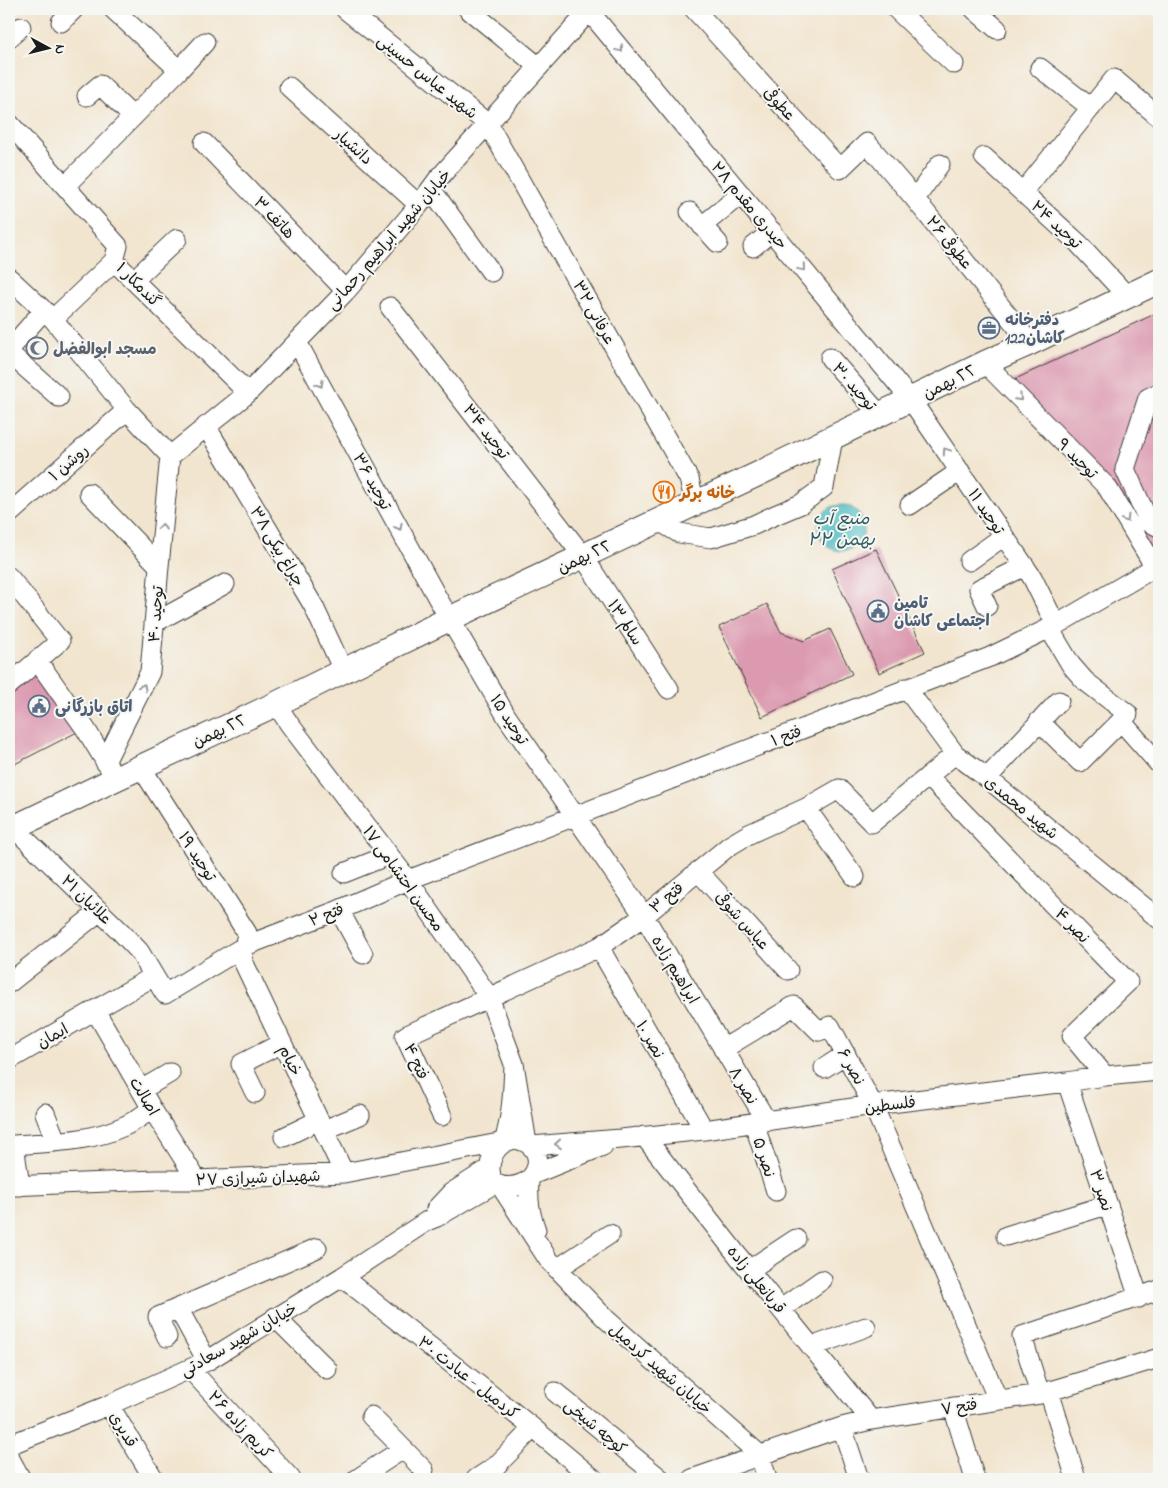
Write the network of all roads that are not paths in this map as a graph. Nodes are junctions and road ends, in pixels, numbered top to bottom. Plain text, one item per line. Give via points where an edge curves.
1 (74, 9) edge
2 (113, 9) edge
3 (345, 9) edge
4 (694, 9) edge
5 (896, 9) edge
6 (974, 9) edge
7 (590, 10) edge
8 (476, 11) edge
9 (61, 22) dead end
10 (996, 28) dead end
11 (206, 42) dead end
12 (954, 64) dead end
13 (539, 67) junction
14 (1040, 68) dead end
15 (179, 70) junction
16 (288, 87) dead end
17 (87, 96) dead end
18 (1091, 108) junction
19 (133, 117) junction
20 (1159, 117) edge
21 (9, 123) edge
22 (488, 124) junction
23 (204, 143) dead end
24 (867, 143) joint
25 (984, 157) dead end
26 (940, 164) dead end
27 (65, 186) junction
28 (432, 189) junction
29 (1023, 192) junction
30 (741, 194) junction
31 (915, 199) junction
32 (419, 205) junction
33 (772, 231) junction
34 (177, 239) dead end
35 (718, 243) dead end
36 (753, 248) dead end
37 (114, 261) junction
38 (491, 272) dead end
39 (134, 280) junction
40 (1159, 281) edge
41 (13, 289) edge
42 (346, 292) junction
43 (1127, 296) junction
44 (390, 307) dead end
45 (49, 315) junction
46 (297, 342) junction
47 (1030, 343) junction
48 (9, 352) edge
49 (830, 358) dead end
50 (985, 363) junction
51 (248, 393) junction
52 (1159, 393) edge
53 (59, 397) dead end
54 (911, 400) junction
55 (128, 410) junction
56 (880, 415) junction
57 (206, 426) junction
58 (833, 438) junction
59 (170, 456) junction
60 (960, 471) junction
61 (89, 493) dead end
62 (695, 503) junction
63 (910, 505) dead end
64 (9, 514) edge
65 (659, 521) junction
66 (1159, 527) edge
67 (1004, 536) junction
68 (584, 556) junction
69 (969, 562) dead end
70 (158, 566) junction
71 (1025, 566) junction
72 (1157, 570) edge
73 (9, 578) edge
74 (226, 584) dead end
75 (987, 606) dead end
76 (450, 619) junction
77 (154, 623) junction
78 (1053, 627) junction
79 (37, 660) junction
80 (343, 670) junction
81 (9, 685) edge
82 (669, 688) dead end
83 (906, 688) junction
84 (1059, 701) dead end
85 (276, 704) junction
86 (1040, 721) junction
87 (1121, 721) junction
88 (955, 754) junction
89 (1159, 764) edge
90 (141, 767) junction
91 (110, 770) junction
92 (928, 776) junction
93 (987, 778) junction
94 (806, 808) junction
95 (576, 816) junction
96 (11, 829) edge
97 (388, 855) junction
98 (698, 871) junction
99 (344, 873) dead end
100 (855, 877) dead end
101 (408, 880) junction
102 (339, 910) junction
103 (100, 912) junction
104 (644, 916) junction
105 (1155, 916) edge
106 (245, 946) junction
107 (599, 947) junction
108 (363, 954) dead end
109 (788, 970) dead end
110 (154, 976) junction
111 (9, 984) edge
112 (489, 997) junction
113 (95, 1010) junction
114 (282, 1043) junction
115 (723, 1049) junction
116 (846, 1054) junction
117 (9, 1060) edge
118 (514, 1064) junction
119 (824, 1068) dead end
120 (1159, 1071) edge
121 (170, 1073) dead end
122 (1105, 1076) junction
123 (1067, 1082) junction
124 (141, 1090) junction
125 (255, 1093) dead end
126 (873, 1105) junction
127 (152, 1109) junction
128 (46, 1113) dead end
129 (360, 1115) dead end
130 (442, 1116) dead end
131 (760, 1122) junction
132 (321, 1125) junction
133 (704, 1130) junction
134 (644, 1136) junction
135 (284, 1137) dead end
136 (12, 1139) edge
137 (621, 1139) junction
138 (56, 1141) junction
139 (504, 1142) junction
140 (529, 1144) junction
141 (344, 1173) junction
142 (532, 1177) junction
143 (495, 1179) junction
144 (197, 1180) junction
145 (14, 1186) edge
146 (776, 1191) dead end
147 (1107, 1205) junction
148 (610, 1234) dead end
149 (1006, 1236) dead end
150 (796, 1239) dead end
151 (317, 1248) dead end
152 (553, 1264) junction
153 (750, 1270) junction
154 (342, 1277) junction
155 (822, 1280) dead end
156 (1159, 1290) edge
157 (1139, 1298) junction
158 (178, 1308) junction
159 (781, 1309) junction
160 (275, 1317) junction
161 (866, 1327) dead end
162 (167, 1338) dead end
163 (812, 1347) junction
164 (1159, 1358) edge
165 (198, 1365) junction
166 (327, 1370) dead end
167 (555, 1392) dead end
168 (1044, 1393) junction
169 (998, 1400) junction
170 (109, 1405) junction
171 (953, 1407) junction
172 (371, 1416) dead end
173 (871, 1420) junction
174 (842, 1427) junction
175 (533, 1428) junction
176 (9, 1445) edge
177 (403, 1449) junction
178 (760, 1455) junction
179 (9, 1457) edge
180 (424, 1470) dead end
181 (22, 1479) edge
182 (154, 1479) edge
183 (291, 1479) edge
184 (357, 1479) edge
185 (476, 1479) edge
186 (594, 1479) edge
187 (661, 1479) edge
188 (692, 1479) edge
189 (767, 1479) edge
190 (859, 1479) edge
191 (975, 1479) edge
192 (1076, 1479) edge

1 - 9 street
2 - 15 street
3 - 22 street, شهید عباس حسینی
4 - 24 street, عطوفی via 840,169
5 - 12 street
6 - 10 street
7 - 13 street, خیابان شهید ابراهیم رحمانی
7 -> 30 street, حیدری مقدم ۲۸
8 - 13 street
11 - 15 street
13 - 22 street, خیابان شهید ابراهیم رحمانی
14 - 18 street
15 - 19 street
16 - 32 street, دانشیار
17 - 19 street via 100,85
18 - 20 street via 1114,79
18 - 29 street
19 - 27 street
21 - 27 street, گندمکار ۱
22 - 28 street, خیابان شهید ابراهیم رحمانی
22 - 62 street, عرفانی ۳۲ via 689,479
23 - 42 street, هاتف ۳
24 - 31 street, عطوفی ۲۶
25 - 29 street, توحید ۲۴
26 - 31 street
27 - 37 street, گندمکار ۱ via 118,246
28 - 32 street, خیابان شهید ابراهیم رحمانی
28 - 38 street
29 - 43 street, توحید ۲۴ via 1078,243
30 - 33 street, حیدری مقدم ۲۸
30 - 35 street via 696,219
31 - 47 street, عطوفی ۲۶
32 - 42 street, خیابان شهید ابراهیم رحمانی
33 - 36 street
33 -> 54 street, حیدری مقدم ۲۸
34 - 39 street
37 - 39 street, گندمکار ۱
37 - 45 street
39 - 51 street, گندمکار ۱
40 - 43 main road, ٢٢ بهمن
41 - 45 street
42 - 46 street, خیابان شهید ابراهیم رحمانی
43 - 47 main road, ٢٢ بهمن
44 - 68 street, توحید ۳۴
45 - 48 street
45 - 55 street
46 - 51 street, خیابان شهید ابراهیم رحمانی
46 -> 76 street, توحید ۳۶
47 - 50 main road, ٢٢ بهمن
48 - 53 street
49 - 56 street, توحید ۳۰
50 - 54 main road, ٢٢ بهمن
50 -> 72 street, توحید ۹ via 1107,487
51 - 57 street, خیابان شهید ابراهیم رحمانی
52 - 66 street via 1148,398 1125,469 1149,522
54 - 56 main road, ٢٢ بهمن
60 -> 54 street, توحید ۱۱
55 - 59 street
55 - 64 street, روشن ۱
56 - 58 main road, ٢٢ بهمن
57 - 59 street, خیابان شهید ابراهیم رحمانی
57 - 80 street, چراغ بیکی ۳۸ via 313,605
58 - 62 main road, ٢٢ بهمن
58 - 65 street via 824,487 801,504 754,525 711,538 679,533
70 -> 59 street, توحید ۴۰
60 - 63 street
60 - 67 street, توحید ۱۱
61 - 70 street
62 - 65 main road, ٢٢ بهمن
65 - 68 main road, ٢٢ بهمن
67 - 69 street
67 - 71 street, توحید ۱۱
68 - 76 main road, ٢٢ بهمن
68 - 82 street, سالم ۱۳
70 - 77 street, توحید ۴۰
71 - 75 street via 978,589
71 - 78 street, توحید ۱۱
72 - 78 street, فتح ۱
73 - 79 street via 60,640
74 - 77 street
76 - 80 main road, ٢٢ بهمن
76 - 95 street, توحید ۱۵ via 507,716
91 -> 77 street, توحید ۴۰ via 150,672
78 - 83 street, فتح ۱ via 990,657
78 - 87 street, توحید ۱۱ via 1071,665 1085,681 1128,714
79 - 81 street
79 - 91 street
80 - 85 main road, ٢٢ بهمن
83 - 88 street, شهید محمدی
83 - 95 street, فتح ۱
84 - 86 street
85 - 90 main road, ٢٢ بهمن
85 - 97 street, محسن احتشامی ۱۷
86 - 87 street via 1080,762
86 - 93 street
87 - 89 street
88 - 92 street
88 - 93 street, شهید محمدی
90 - 91 main road, ٢٢ بهمن
90 - 106 street, توحید ۱۹ via 247,933
91 - 96 main road, ٢٢ بهمن
92 - 94 street, فتح ۳ via 872,823 839,789
92 - 122 street, نصر ۴ via 1128,982 1072,1036
93 - 105 street, شهید محمدی
94 - 98 street, فتح ۳ via 749,834
94 - 100 street
95 - 101 street, فتح ۱
95 - 104 street, ابراهیم زاده
96 - 103 street, علائیان ۲۱
97 - 99 street
97 - 101 street, محسن احتشامی ۱۷
98 - 104 street, فتح ۳
98 - 109 street, عباس شوقی
101 - 102 street, فتح ۲
101 - 112 street, محسن احتشامی ۱۷
102 - 106 street, فتح ۲
102 - 108 street
103 - 110 street, علائیان ۲۱ via 139,951
103 - 111 street
104 - 107 street, فتح ۳
104 - 115 street, ابراهیم زاده
106 - 110 street, فتح ۲ via 165,994
106 - 114 street, خیام via 242,959
107 - 112 street, فتح ۳
107 - 133 street, نصر ۱۰
110 - 113 street, ایمان
112 - 118 street, محسن احتشامی ۱۷
112 - 130 street, فتح ۴ via 405,1036
113 - 117 street, ایمان
113 - 124 street, اصالت
114 - 125 street via 241,1064
114 - 132 street, خیام
115 - 116 street, نصر ۶ via 794,1006 819,1031 830,1026
115 - 131 street, نصر ۸
116 - 119 street
116 - 126 street, نصر ۶
118 - 139 street, محسن احتشامی ۱۷ via 513,1099
118 - 140 street, محسن احتشامی ۱۷
120 - 122 street, فلسطین
121 - 124 street
122 - 123 street, فلسطین
123 - 126 street, فلسطین
123 - 147 street, نصر ۳
124 - 127 street, اصالت
126 - 131 street, فلسطین
126 - 169 street, نصر ۶
127 - 138 street via 124,1127 104,1134
127 - 144 street, اصالت
128 - 138 street
129 - 132 street
131 - 133 street, فلسطین
131 - 146 street, نصر ۵
132 - 135 street
132 - 141 street, خیام
133 - 134 street, فلسطین
134 - 137 street, فلسطین
134 - 153 street, قربانعلی زاده
136 - 138 street
136 - 145 street
137 -> 140 street
137 - 142 street
139 - 140 street via 516,1139
139 - 141 street, شهیدان شیرازی ۲۷
139 - 143 street via 491,1160
140 - 142 street via 538,1160
141 - 144 street, شهیدان شیرازی ۲۷
142 - 143 street via 514,1186
142 - 152 street via 528,1200 532,1220
143 - 152 street
143 - 154 street, خیابان شهید سعادتی via 452,1194 427,1221
144 - 145 street, شهیدان شیرازی ۲۷
147 - 149 street
147 - 157 street, نصر ۳
148 - 152 street
150 - 153 street
151 - 158 street
152 - 178 street, خیابان شهید کردمیل via 606,1319
153 - 159 street, قربانعلی زاده
154 - 160 street, خیابان شهید سعادتی
154 - 175 street, کردمیل - عبادت ۳۰
155 - 159 street
156 - 157 street
157 - 168 street via 1022,1336
158 - 162 street via 158,1317
158 - 165 street, کریم زاده ۲۶
159 - 163 street, قربانعلی زاده
160 - 165 street, خیابان شهید سعادتی
160 - 166 street
161 - 163 street
163 - 173 street, قربانعلی زاده
164 - 168 street, فتح ۷
165 - 170 street, خیابان شهید سعادتی
165 - 183 street, کریم زاده ۲۶
167 - 187 street, کوچه شیخی
168 - 169 street, فتح ۷
168 - 192 street
169 - 171 street, فتح ۷
170 - 176 street, خیابان شهید سعادتی
170 - 182 street, قدیری
171 - 173 street, فتح ۷
171 - 191 street
172 - 177 street
173 - 174 street, فتح ۷
174 - 178 street, فتح ۷
174 - 190 street
175 - 185 street via 496,1466
175 - 186 street, کردمیل - عبادت ۳۰
177 - 180 street
177 - 184 street
178 - 188 street, فتح ۷
178 - 189 street
179 - 181 street

